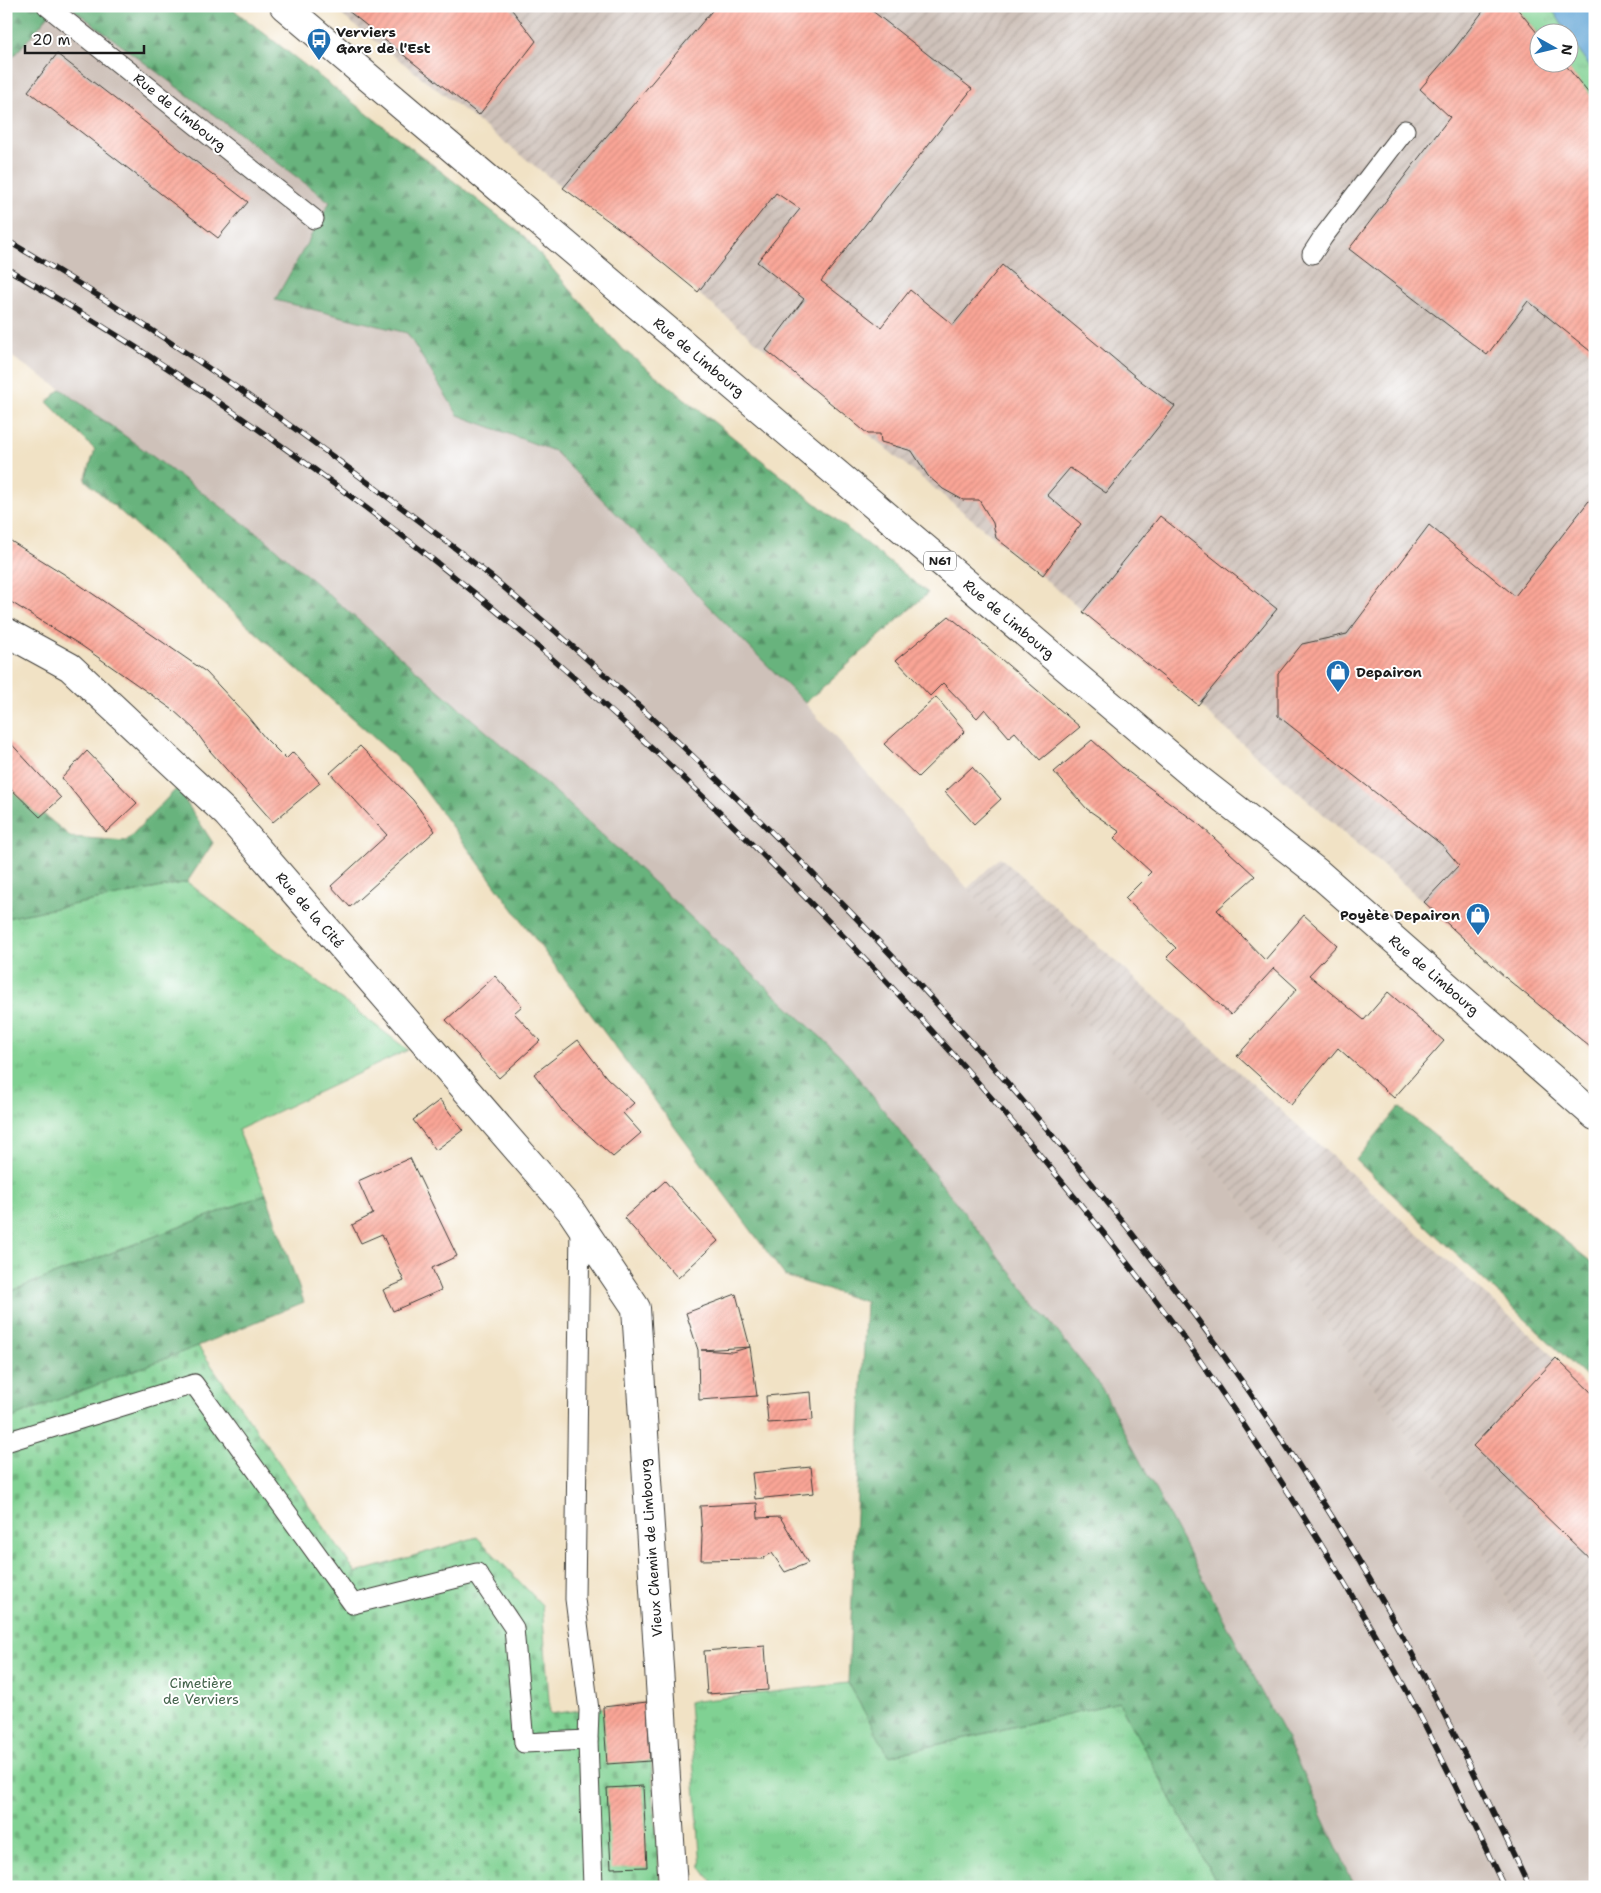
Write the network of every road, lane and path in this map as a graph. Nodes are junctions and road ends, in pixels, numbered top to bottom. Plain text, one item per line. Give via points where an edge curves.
1 (47, 6) edge
2 (284, 6) edge
3 (1406, 130) dead end
4 (314, 219) dead end
5 (1312, 254) dead end
6 (6, 632) edge
7 (1595, 1116) edge
8 (580, 1225) junction
9 (6, 1442) edge
10 (588, 1740) junction
11 (593, 1887) edge
12 (673, 1887) edge

1 - 4 lane, Rue de Limbourg
2 - 7 main road, Rue de Limbourg / N61 via 1193,775 1317,872
3 - 5 lane
6 - 8 main road, Rue de la Cité via 70,667 226,814
8 - 10 lane via 575,1599 589,1710
8 - 12 main road, Vieux Chemin de Limbourg via 636,1308
9 - 10 lane via 194,1384 353,1604 477,1573 514,1628 524,1743
10 - 11 lane

